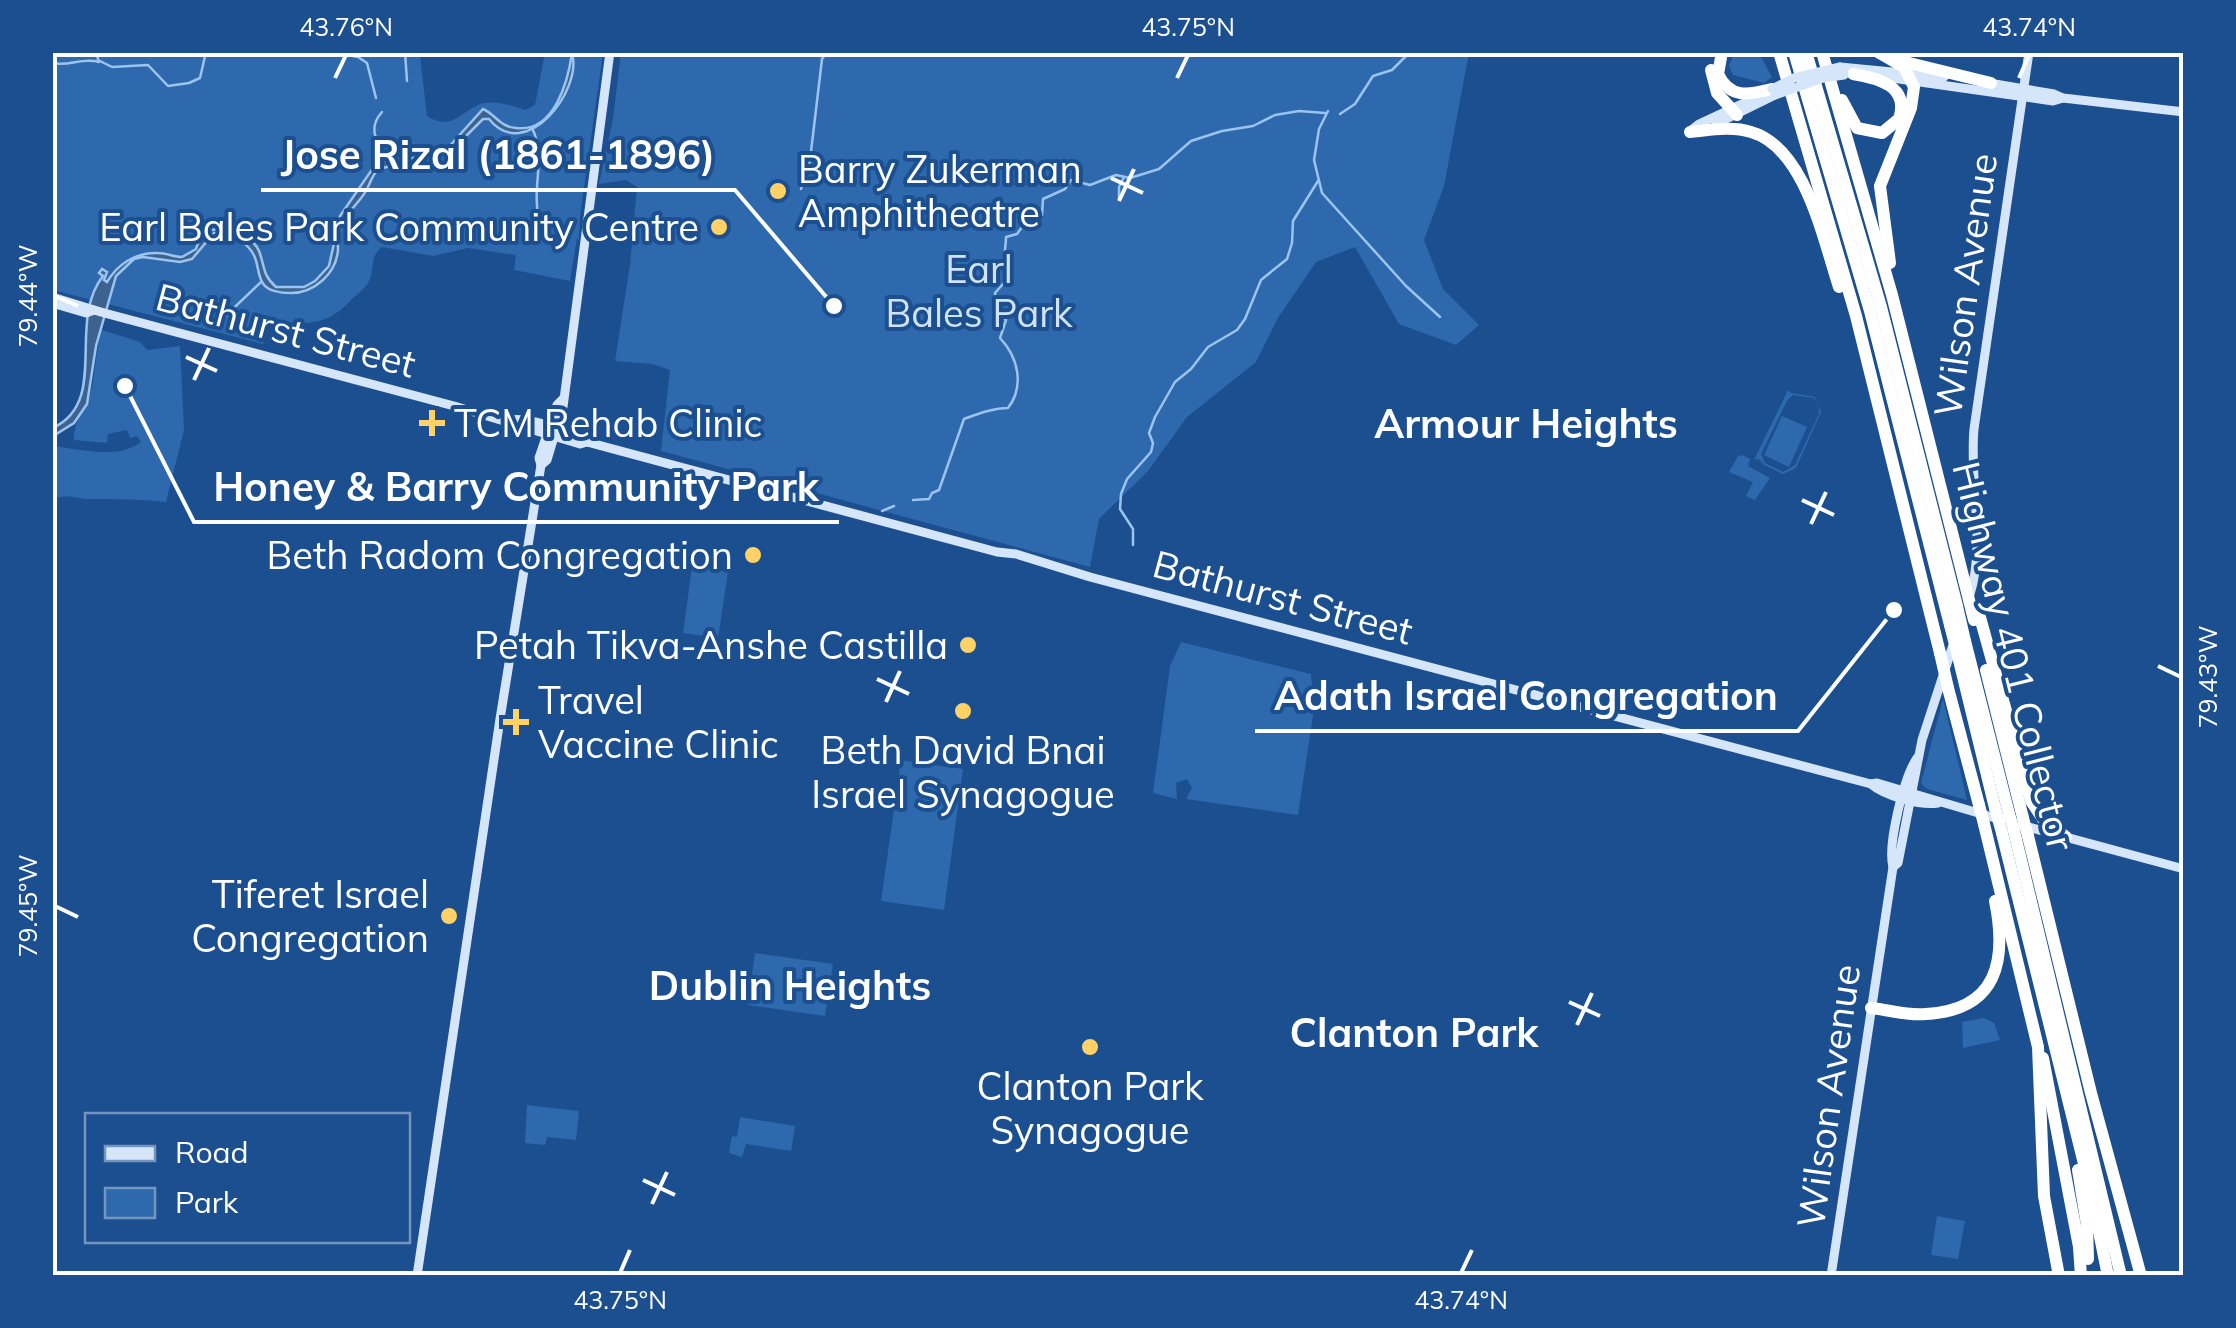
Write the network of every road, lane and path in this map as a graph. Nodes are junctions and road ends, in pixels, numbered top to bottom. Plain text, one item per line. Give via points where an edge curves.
1 (610, 52) edge
2 (1714, 52) edge
3 (1722, 52) edge
4 (1769, 52) edge
5 (1780, 52) edge
6 (1794, 52) edge
7 (1806, 52) edge
8 (1822, 52) edge
9 (2030, 52) edge
10 (1882, 55) edge
11 (1841, 72) junction
12 (1911, 77) junction
13 (1991, 83) junction
14 (1773, 92) junction
15 (1791, 92) junction
16 (2024, 93) junction
17 (2184, 112) edge
18 (1734, 113) junction
19 (1690, 132) joint
20 (1891, 291) junction
21 (52, 300) edge
22 (1870, 372) junction
23 (552, 431) junction
24 (1976, 615) junction
25 (1907, 794) junction
26 (2009, 811) junction
27 (2015, 834) junction
28 (2066, 837) junction
29 (1994, 868) junction
30 (2184, 869) edge
31 (1871, 1008) junction
32 (2038, 1047) junction
33 (2072, 1113) junction
34 (2118, 1192) junction
35 (2059, 1274) edge
36 (417, 1276) edge
37 (1831, 1276) edge
38 (2084, 1276) edge
39 (2108, 1276) edge
40 (2121, 1276) edge
41 (2141, 1276) edge
42 (2150, 1276) edge

1 - 23 main road via 563,399
2 - 18 highway via 1712,80
3 - 14 highway via 1718,74 1728,89
4 - 15 highway
5 - 15 highway, Highway 401 Collector
6 - 26 highway, bridge via 1874,327 1959,660
7 - 26 highway, bridge via 1881,307
8 - 11 highway, Highway 401 Collector
9 - 16 main road, Wilson Avenue
10 - 12 highway
10 - 13 highway
11 - 11 highway via 1881,80 1898,93 1902,110 1893,127 1873,133 1857,128
11 - 12 main road
11 - 14 main road, bridge via 1812,72
11 - 20 highway, Highway 401 Collector
12 - 13 main road
12 - 16 main road
12 - 20 highway via 1911,108 1880,186
13 - 16 main road
14 - 18 main road
15 - 22 highway, Highway 401 Collector
16 - 17 main road
16 - 25 main road, Wilson Avenue via 1974,429 1974,581
18 - 19 main road
19 - 22 highway via 1747,130 1777,144 1790,160
20 - 24 highway, Highway 401 Collector, bridge
21 - 23 main road, Bathurst Street
22 - 29 highway, Highway 401 Collector, bridge
23 - 25 main road, Bathurst Street via 1013,560
23 - 36 main road via 539,458
24 - 26 highway, Highway 401 Collector
24 - 28 highway via 2031,801
25 - 28 main road, Bathurst Street
25 - 31 main road, Wilson Avenue via 1893,846
26 - 27 highway, Highway 401 Collector, bridge
26 - 27 highway, bridge
27 - 33 highway
27 - 34 highway, Highway 401 Collector
27 - 40 highway
28 - 30 main road, Bathurst Street
29 - 31 highway via 2001,954 1988,987 1941,1012
29 - 32 highway, Highway 401 Collector
31 - 37 main road, Wilson Avenue
32 - 35 highway, Highway 401 Collector via 2044,1196
32 - 38 highway
33 - 38 highway via 2087,1233
33 - 39 highway
34 - 41 highway, Highway 401 Collector
34 - 42 highway

